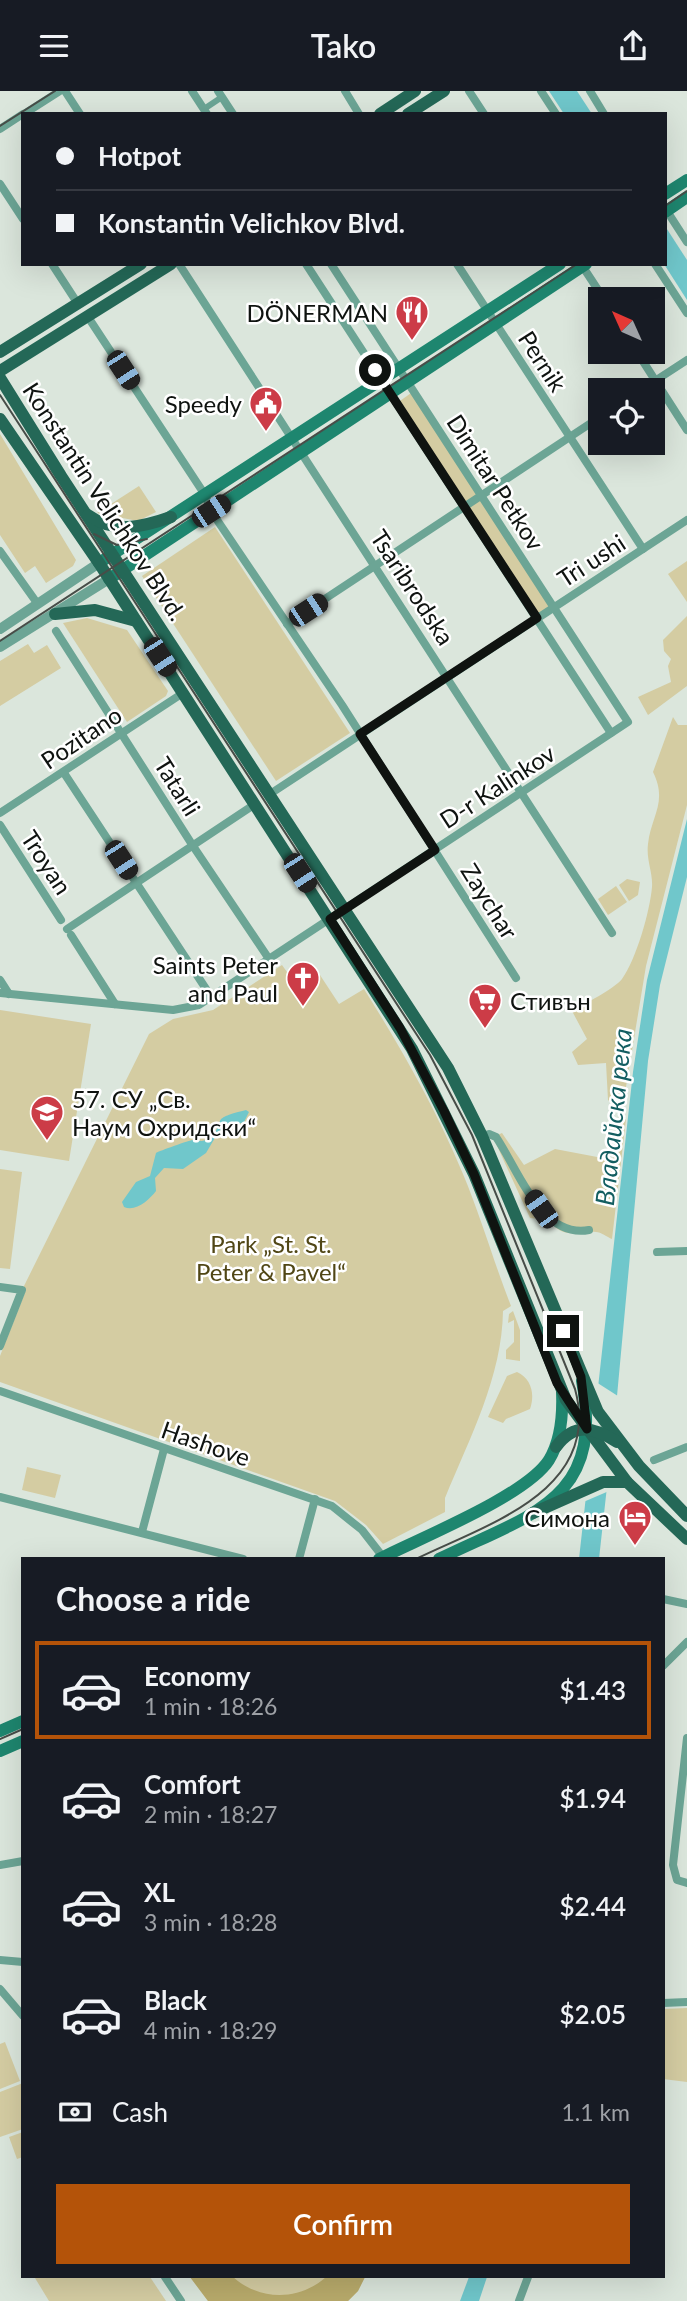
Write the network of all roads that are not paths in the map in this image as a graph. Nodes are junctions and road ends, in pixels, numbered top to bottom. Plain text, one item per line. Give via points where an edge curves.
1 (60, 91) edge
2 (65, 91) edge
3 (192, 91) edge
4 (345, 91) edge
5 (415, 91) edge
6 (444, 91) edge
7 (469, 91) edge
8 (541, 91) edge
9 (590, 91) edge
10 (220, 94) edge
11 (205, 111) edge
12 (26, 112) edge
13 (79, 112) edge
14 (232, 112) edge
15 (358, 112) edge
16 (383, 112) edge
17 (411, 112) edge
18 (483, 112) edge
19 (555, 112) edge
20 (603, 112) edge
21 (21, 115) edge
22 (0, 129) edge
23 (687, 180) edge
24 (0, 184) edge
25 (667, 193) edge
26 (687, 197) edge
27 (667, 209) edge
28 (667, 212) edge
29 (21, 216) edge
30 (687, 242) edge
31 (53, 266) edge
32 (138, 266) edge
33 (168, 266) edge
34 (180, 266) edge
35 (307, 266) edge
36 (332, 266) edge
37 (458, 266) edge
38 (557, 266) edge
39 (582, 266) edge
40 (584, 266) edge
41 (656, 266) edge
42 (597, 287) edge
43 (78, 304) junction
44 (488, 311) junction
45 (687, 313) edge
46 (88, 317) junction
47 (496, 323) junction
48 (0, 352) edge
49 (687, 360) edge
50 (399, 369) junction
51 (0, 371) edge
52 (0, 378) edge
53 (660, 378) edge
54 (382, 380) junction
55 (408, 381) junction
56 (390, 393) junction
57 (665, 396) edge
58 (0, 419) edge
59 (588, 425) edge
60 (687, 430) edge
61 (570, 437) junction
62 (292, 438) junction
63 (301, 452) junction
64 (205, 495) junction
65 (481, 495) junction
66 (465, 506) junction
67 (211, 511) junction
68 (85, 512) junction
69 (171, 517) junction
70 (687, 520) edge
71 (643, 549) junction
72 (0, 551) edge
73 (113, 555) junction
74 (99, 563) junction
75 (375, 565) junction
76 (123, 569) junction
77 (109, 579) junction
78 (37, 603) junction
79 (554, 607) junction
80 (55, 614) junction
81 (537, 618) junction
82 (137, 621) junction
83 (286, 624) junction
84 (0, 629) edge
85 (56, 631) dead end
86 (0, 647) edge
87 (448, 677) junction
88 (183, 693) junction
89 (628, 722) joint
90 (121, 733) junction
91 (611, 733) junction
92 (360, 734) junction
93 (64, 773) junction
94 (523, 792) junction
95 (270, 794) junction
96 (255, 804) junction
97 (0, 813) edge
98 (0, 825) edge
99 (193, 846) junction
100 (435, 850) junction
101 (135, 882) junction
102 (345, 909) junction
103 (330, 919) junction
104 (61, 920) dead end
105 (612, 933) dead end
106 (269, 959) junction
107 (516, 978) dead end
108 (0, 980) edge
109 (5, 994) edge
110 (212, 998) junction
111 (115, 1004) junction
112 (482, 1136) junction
113 (589, 1230) dead end
114 (687, 1251) edge
115 (657, 1252) dead end
116 (0, 1287) edge
117 (0, 1346) edge
118 (581, 1377) junction
119 (0, 1391) edge
120 (562, 1392) junction
121 (587, 1429) junction
122 (556, 1447) junction
123 (687, 1447) edge
124 (164, 1449) junction
125 (626, 1449) junction
126 (654, 1460) dead end
127 (627, 1482) junction
128 (0, 1497) edge
129 (315, 1499) junction
130 (533, 1513) junction
131 (687, 1516) edge
132 (142, 1532) junction
133 (687, 1539) edge
134 (236, 1557) edge
135 (300, 1557) edge
136 (380, 1557) edge
137 (383, 1557) edge
138 (443, 1557) edge
139 (665, 1599) edge
140 (687, 1604) edge
141 (687, 1642) edge
142 (665, 1664) edge
143 (21, 1722) edge
144 (0, 1731) edge
145 (687, 1738) edge
146 (21, 1742) edge
147 (0, 1751) edge
148 (21, 1861) edge
149 (0, 1865) edge
150 (683, 1883) edge
151 (0, 1960) edge
152 (21, 1962) edge
153 (0, 1989) edge
154 (687, 2002) edge
155 (665, 2003) edge
156 (21, 2014) edge
157 (166, 2278) edge
158 (528, 2278) edge
159 (181, 2301) edge
160 (519, 2301) edge

1 - 12 street
2 - 13 street
3 - 11 street
4 - 15 street
5 - 16 main road
6 - 17 main road
7 - 18 street
8 - 19 street
9 - 20 street
10 - 11 street
10 - 14 street
21 - 22 street
23 - 25 main road
24 - 29 street
26 - 27 main road
28 - 30 street
31 - 43 street
32 - 43 main road
33 - 46 main road
34 - 62 street, Tsaribrodska
35 - 54 street, Dimitar Petkov
36 - 50 street, Dimitar Petkov
37 - 44 street, Pernik
38 - 44 main road
39 - 47 main road
40 - 42 street
41 - 45 street
43 - 48 main road
44 - 47 street, Pernik
44 - 50 main road
46 - 51 main road
46 - 64 street, Zaychar
47 - 55 main road
47 - 61 street, Pernik
49 - 53 street
50 - 54 main road
50 - 55 street, Dimitar Petkov
52 - 68 main road, Konstantin Velichkov Blvd.
54 - 56 street, Dimitar Petkov
54 - 62 main road
55 - 56 main road
55 - 65 street, Dimitar Petkov
56 - 63 main road
56 - 66 street, Dimitar Petkov
57 - 60 street
58 - 74 main road, Konstantin Velichkov Blvd.
59 - 61 street
61 - 65 street
61 - 71 street, Pernik
62 - 63 street, Tsaribrodska
62 - 64 main road
63 - 67 main road
63 - 75 street, Tsaribrodska
64 - 67 street, Zaychar
64 - 69 main road
65 - 66 street
65 - 79 street, Dimitar Petkov
66 - 75 street
66 - 81 street, Dimitar Petkov
67 - 76 main road
67 - 83 street, Zaychar
68 - 69 main road via 108,524 132,528
68 - 73 main road, Konstantin Velichkov Blvd.
69 - 73 main road
70 - 71 street, Tri ushi
71 - 79 street, Tri ushi
72 - 78 street
73 - 74 main road
73 - 76 main road, Konstantin Velichkov Blvd.
74 - 77 main road, Konstantin Velichkov Blvd.
74 - 78 street
75 - 83 street
75 - 87 street, Tsaribrodska
76 - 77 main road
76 - 95 main road, Konstantin Velichkov Blvd.
77 - 80 street
77 - 82 main road, Konstantin Velichkov Blvd.
78 - 84 street
79 - 81 street, Tri ushi
79 - 89 street, Dimitar Petkov
80 - 82 main road via 95,610
80 - 86 street
81 - 87 street, Tri ushi
81 - 91 street, Dimitar Petkov
82 - 88 main road, Konstantin Velichkov Blvd.
83 - 92 street, Zaychar
85 - 90 street, Tatarli
87 - 92 street, Tri ushi
87 - 94 street, Tsaribrodska
88 - 90 street, Pozitano
88 - 96 main road, Konstantin Velichkov Blvd.
89 - 91 street, D-r Kalinkov
90 - 93 street, Pozitano
90 - 99 street, Tatarli
91 - 94 street, D-r Kalinkov
92 - 95 street, Tri ushi
92 - 100 street, Zaychar
93 - 97 street, Pozitano
93 - 101 street
94 - 100 street, D-r Kalinkov
94 - 105 street, Tsaribrodska
95 - 102 main road, Konstantin Velichkov Blvd.
96 - 99 street
96 - 103 main road, Konstantin Velichkov Blvd.
98 - 104 street, Troyan
99 - 101 street
99 - 106 street, Tatarli
100 - 102 street, D-r Kalinkov
100 - 107 street, Zaychar
101 - 110 street
101 - 111 street via 69,932
102 - 103 street, D-r Kalinkov
102 - 112 main road, Konstantin Velichkov Blvd. via 462,1084
103 - 106 street, D-r Kalinkov
103 - 120 main road, Konstantin Velichkov Blvd. via 406,1038 461,1144
106 - 110 street, D-r Kalinkov
108 - 109 street
109 - 111 street
110 - 111 street, D-r Kalinkov via 199,1006 173,1010
112 - 113 street via 496,1137 541,1209 567,1230
112 - 118 main road, Konstantin Velichkov Blvd.
114 - 115 street
116 - 117 street via 22,1290
118 - 121 main road
118 - 125 main road, Konstantin Velichkov Blvd. via 598,1412
119 - 124 street, Hashove
120 - 121 main road, Konstantin Velichkov Blvd.
120 - 122 main road
121 - 122 main road via 573,1430
121 - 125 main road
121 - 127 main road, Konstantin Velichkov Blvd.
121 - 130 main road via 576,1471 555,1497
122 - 137 main road via 542,1470 520,1488
123 - 126 street
124 - 129 street, Hashove
124 - 132 street
125 - 131 main road
127 - 130 main road via 603,1482
127 - 133 main road, Konstantin Velichkov Blvd.
128 - 132 street
129 - 135 street
129 - 136 street, Hashove via 350,1518
130 - 138 main road
132 - 134 street
139 - 140 street
141 - 142 street
143 - 144 main road
145 - 150 street via 673,1865 675,1877
146 - 147 main road
148 - 149 street
151 - 152 street
153 - 156 street
154 - 155 street
157 - 159 street
158 - 160 street

